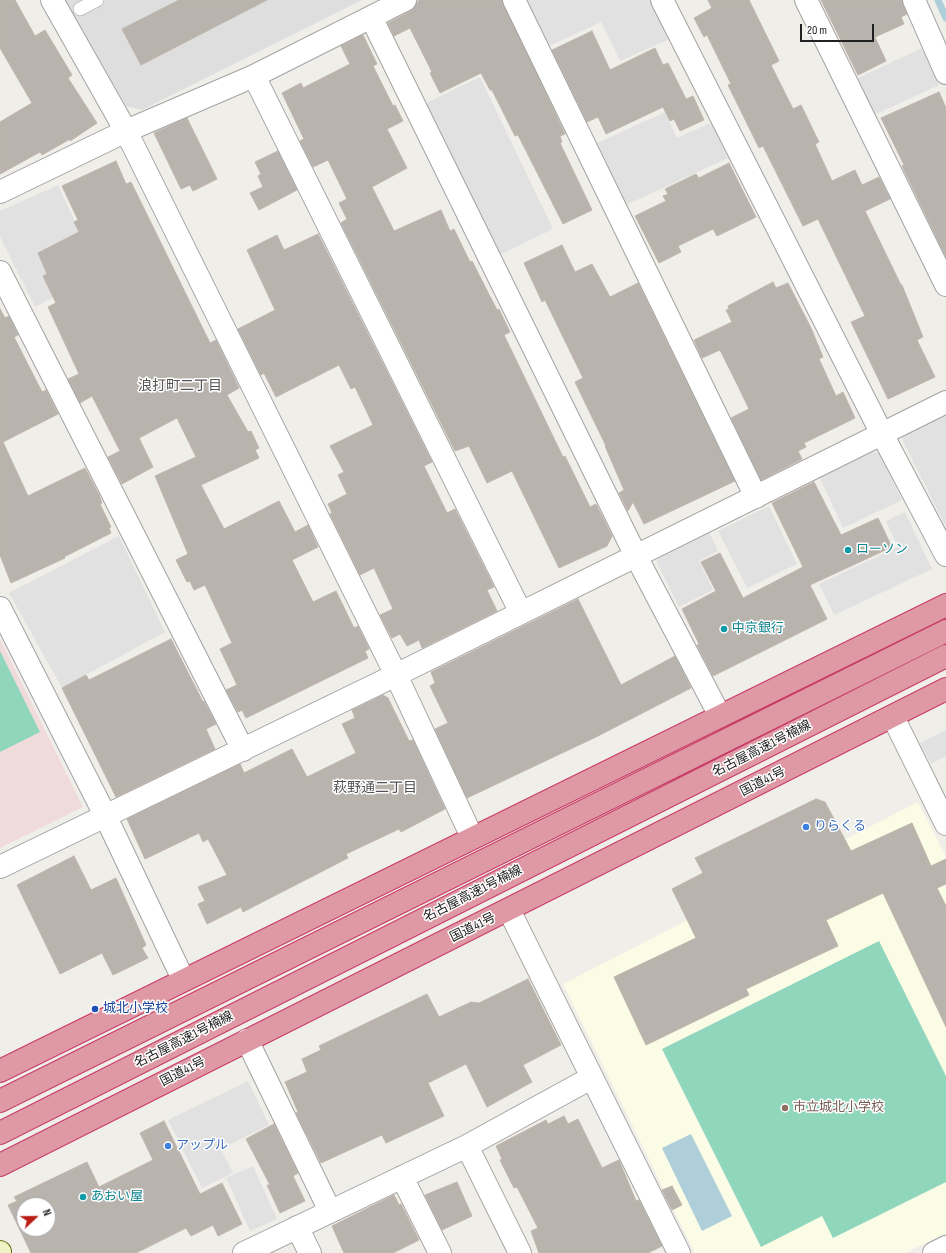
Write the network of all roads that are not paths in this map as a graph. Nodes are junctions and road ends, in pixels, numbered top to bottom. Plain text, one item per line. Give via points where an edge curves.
1 (52, 0) edge
2 (97, 0) edge
3 (405, 0) edge
4 (514, 0) edge
5 (662, 0) edge
6 (806, 0) edge
7 (914, 0) edge
8 (80, 9) dead end
9 (371, 17) junction
10 (946, 73) edge
11 (254, 76) junction
12 (126, 131) junction
13 (0, 192) edge
14 (0, 272) edge
15 (946, 285) edge
16 (946, 402) edge
17 (882, 434) junction
18 (756, 497) junction
19 (946, 555) edge
20 (636, 556) junction
21 (946, 605) edge
22 (0, 608) edge
23 (522, 613) junction
24 (946, 631) edge
25 (946, 656) edge
26 (396, 675) junction
27 (946, 689) edge
28 (720, 716) junction
29 (893, 716) junction
30 (243, 750) junction
31 (105, 815) junction
32 (946, 824) edge
33 (472, 837) junction
34 (0, 867) edge
35 (509, 910) junction
36 (183, 979) junction
37 (247, 1040) junction
38 (0, 1071) edge
39 (591, 1078) junction
40 (0, 1101) edge
41 (0, 1133) edge
42 (467, 1146) junction
43 (0, 1165) edge
44 (402, 1177) junction
45 (330, 1211) junction
46 (297, 1227) junction
47 (946, 1247) edge
48 (244, 1253) edge
49 (310, 1253) edge
50 (440, 1253) edge
51 (520, 1253) edge
52 (679, 1253) edge
53 (934, 1253) edge

1 - 12 street
2 - 8 lane
3 - 9 street
4 - 18 street
5 - 17 street
6 - 15 street
7 - 10 street
9 - 11 street
9 - 20 street
11 - 12 street
11 - 23 street
12 - 13 street
12 - 26 street
14 - 30 street
16 - 17 street
17 - 18 street
17 - 19 street
18 - 20 street
20 - 23 street
20 - 28 street
21 - 28 highway
22 - 31 street
23 - 26 street
24 - 40 highway, 名古屋高速1号楠線
25 - 41 highway, 名古屋高速1号楠線
26 - 30 street
26 - 33 street
27 - 29 highway, 国道41号
28 - 33 highway
29 - 32 street
29 - 35 highway, 国道41号
30 - 31 street
31 - 34 street
31 - 36 street
33 - 36 highway
35 - 37 highway, 国道41号
35 - 39 street
36 - 38 highway
37 - 43 highway, 国道41号
37 - 45 street
39 - 42 street
39 - 52 street
42 - 44 street
42 - 51 street
44 - 45 street
44 - 50 street
45 - 46 street
46 - 48 street
46 - 49 street
47 - 53 street

